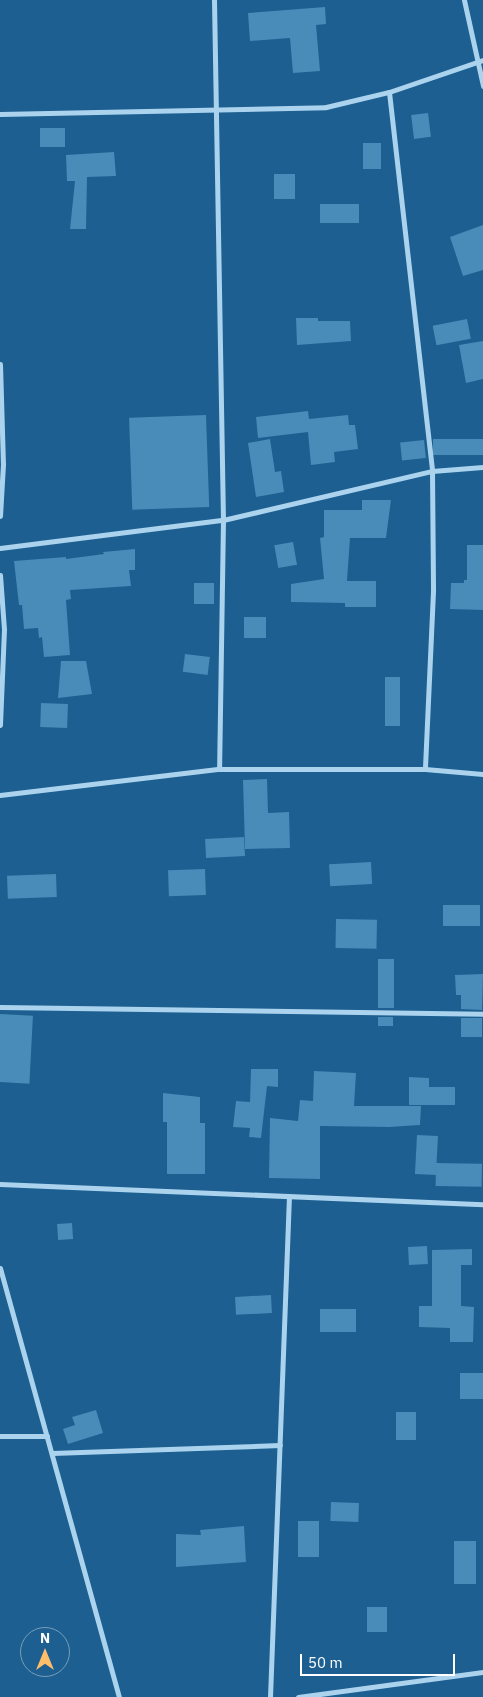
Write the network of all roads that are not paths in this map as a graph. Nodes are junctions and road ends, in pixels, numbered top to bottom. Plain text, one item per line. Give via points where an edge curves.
1 (214, 0) edge
2 (464, 0) edge
3 (480, 61) edge
4 (483, 86) edge
5 (389, 92) junction
6 (216, 110) junction
7 (0, 114) edge
8 (0, 364) edge
9 (483, 467) edge
10 (432, 471) junction
11 (0, 516) edge
12 (223, 520) junction
13 (0, 548) edge
14 (0, 574) edge
15 (0, 724) edge
16 (219, 769) junction
17 (425, 769) junction
18 (483, 774) edge
19 (0, 795) edge
20 (0, 1007) edge
21 (483, 1014) edge
22 (0, 1184) edge
23 (289, 1196) junction
24 (483, 1204) edge
25 (0, 1268) edge
26 (0, 1436) edge
27 (47, 1436) junction
28 (280, 1445) junction
29 (52, 1453) junction
30 (483, 1672) edge
31 (119, 1697) edge
32 (270, 1697) edge
33 (298, 1697) edge

1 - 6 street
2 - 3 street
3 - 4 street
3 - 5 street
5 - 6 street via 326,107
5 - 10 street
6 - 7 street
6 - 12 street
8 - 11 street via 3,464
9 - 10 street
10 - 12 street
10 - 17 street via 433,591
12 - 13 street
12 - 16 street
14 - 15 street via 4,630
16 - 17 street
16 - 19 street
17 - 18 street
20 - 21 street
22 - 23 street
23 - 24 street
23 - 28 street
25 - 27 street
26 - 27 street
27 - 29 street
28 - 29 street
28 - 32 street
29 - 31 street
30 - 33 street

